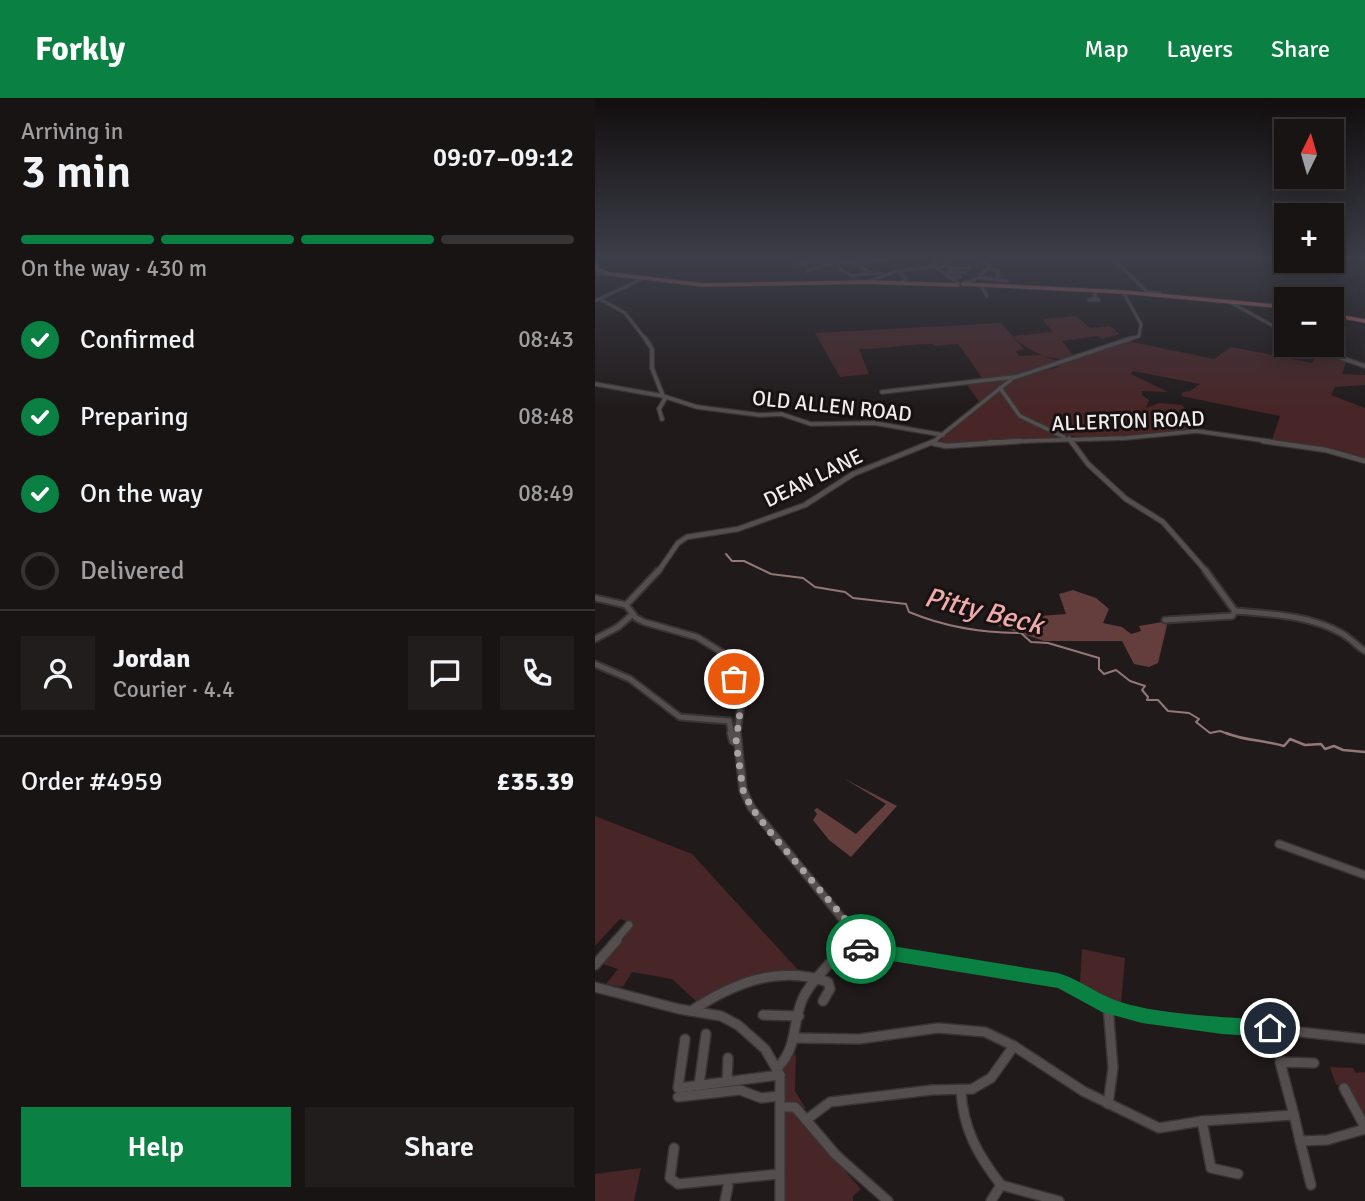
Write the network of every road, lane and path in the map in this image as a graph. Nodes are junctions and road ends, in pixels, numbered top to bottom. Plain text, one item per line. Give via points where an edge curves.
1 (619, 309) edge
2 (1133, 309) edge
3 (1243, 309) edge
4 (1344, 317) edge
5 (1365, 321) edge
6 (1274, 326) edge
7 (1344, 356) edge
8 (1365, 366) edge
9 (1017, 376) junction
10 (595, 384) edge
11 (1000, 388) junction
12 (882, 392) dead end
13 (664, 397) junction
14 (662, 419) dead end
15 (943, 435) junction
16 (1068, 438) junction
17 (932, 443) junction
18 (1365, 461) edge
19 (595, 598) edge
20 (626, 605) junction
21 (1235, 611) junction
22 (633, 614) junction
23 (1165, 620) dead end
24 (595, 639) edge
25 (1365, 651) edge
26 (595, 664) edge
27 (736, 742) junction
28 (1279, 844) dead end
29 (1365, 876) edge
30 (629, 925) dead end
31 (845, 946) junction
32 (595, 965) edge
33 (818, 977) junction
34 (595, 987) edge
35 (823, 1001) dead end
36 (1108, 1006) junction
37 (691, 1011) junction
38 (763, 1014) dead end
39 (799, 1016) junction
40 (706, 1034) dead end
41 (796, 1038) junction
42 (685, 1039) dead end
43 (1365, 1039) edge
44 (1014, 1046) junction
45 (728, 1058) dead end
46 (1314, 1063) dead end
47 (779, 1070) junction
48 (727, 1082) junction
49 (699, 1085) junction
50 (1344, 1088) dead end
51 (961, 1091) junction
52 (678, 1093) junction
53 (780, 1096) junction
54 (1108, 1104) junction
55 (780, 1107) junction
56 (1294, 1115) junction
57 (806, 1120) junction
58 (1202, 1121) junction
59 (1365, 1128) edge
60 (1300, 1141) junction
61 (674, 1148) dead end
62 (779, 1174) junction
63 (1238, 1174) dead end
64 (1001, 1185) junction
65 (1311, 1185) dead end
66 (728, 1186) dead end
67 (725, 1201) edge
68 (780, 1201) edge
69 (888, 1201) edge
70 (991, 1201) edge
71 (1059, 1201) edge

1 - 13 street via 652,349 652,368
2 - 9 street via 1141,324 1139,336
3 - 6 street
4 - 5 main road
7 - 8 street
9 - 11 street
9 - 12 street
10 - 13 street, OLD ALLEN ROAD
11 - 15 street
11 - 16 street via 1020,416
13 - 14 street via 659,410
13 - 15 street, OLD ALLEN ROAD via 697,407 781,414 811,424 874,423
15 - 17 street
16 - 17 street, ALLERTON ROAD via 946,446
16 - 18 street, ALLERTON ROAD via 1207,432 1326,450
16 - 21 street via 1126,499 1163,522 1196,557
17 - 20 street, DEAN LANE via 853,474 795,509 738,529 692,535 678,543
19 - 20 street
20 - 22 street
21 - 23 street via 1232,616
21 - 25 street via 1283,614 1326,625
22 - 24 street
22 - 27 street via 644,622 697,636 723,653 741,704
26 - 27 street via 617,669 677,716 726,719
27 - 31 street via 743,790 751,807 846,920
28 - 29 street
30 - 32 street
31 - 33 street
31 - 36 street via 1058,981
33 - 35 street via 828,982 830,989
33 - 37 street via 781,976 735,985
33 - 39 street via 802,1000
34 - 37 street
36 - 43 street via 1166,1019
36 - 54 street via 1113,1063
37 - 47 street via 737,1024
38 - 39 street
39 - 41 street
40 - 49 street
41 - 44 street via 859,1039 955,1028 985,1032
41 - 47 street
42 - 52 street
44 - 51 street via 991,1078
44 - 54 street
45 - 48 street
46 - 56 street via 1280,1062
47 - 48 street
47 - 53 street
48 - 49 street
49 - 52 street
50 - 59 street
51 - 57 street via 830,1102
51 - 64 street via 962,1118 977,1154
52 - 53 street via 740,1090 761,1098
53 - 55 street
54 - 58 street via 1159,1128
55 - 57 street via 795,1107
55 - 62 street
56 - 58 street
56 - 60 street
57 - 69 street via 835,1155
58 - 63 street via 1211,1168
59 - 60 street via 1327,1140
60 - 65 street
61 - 62 street via 670,1178 678,1184
62 - 68 street
64 - 70 street
64 - 71 street
66 - 67 street

